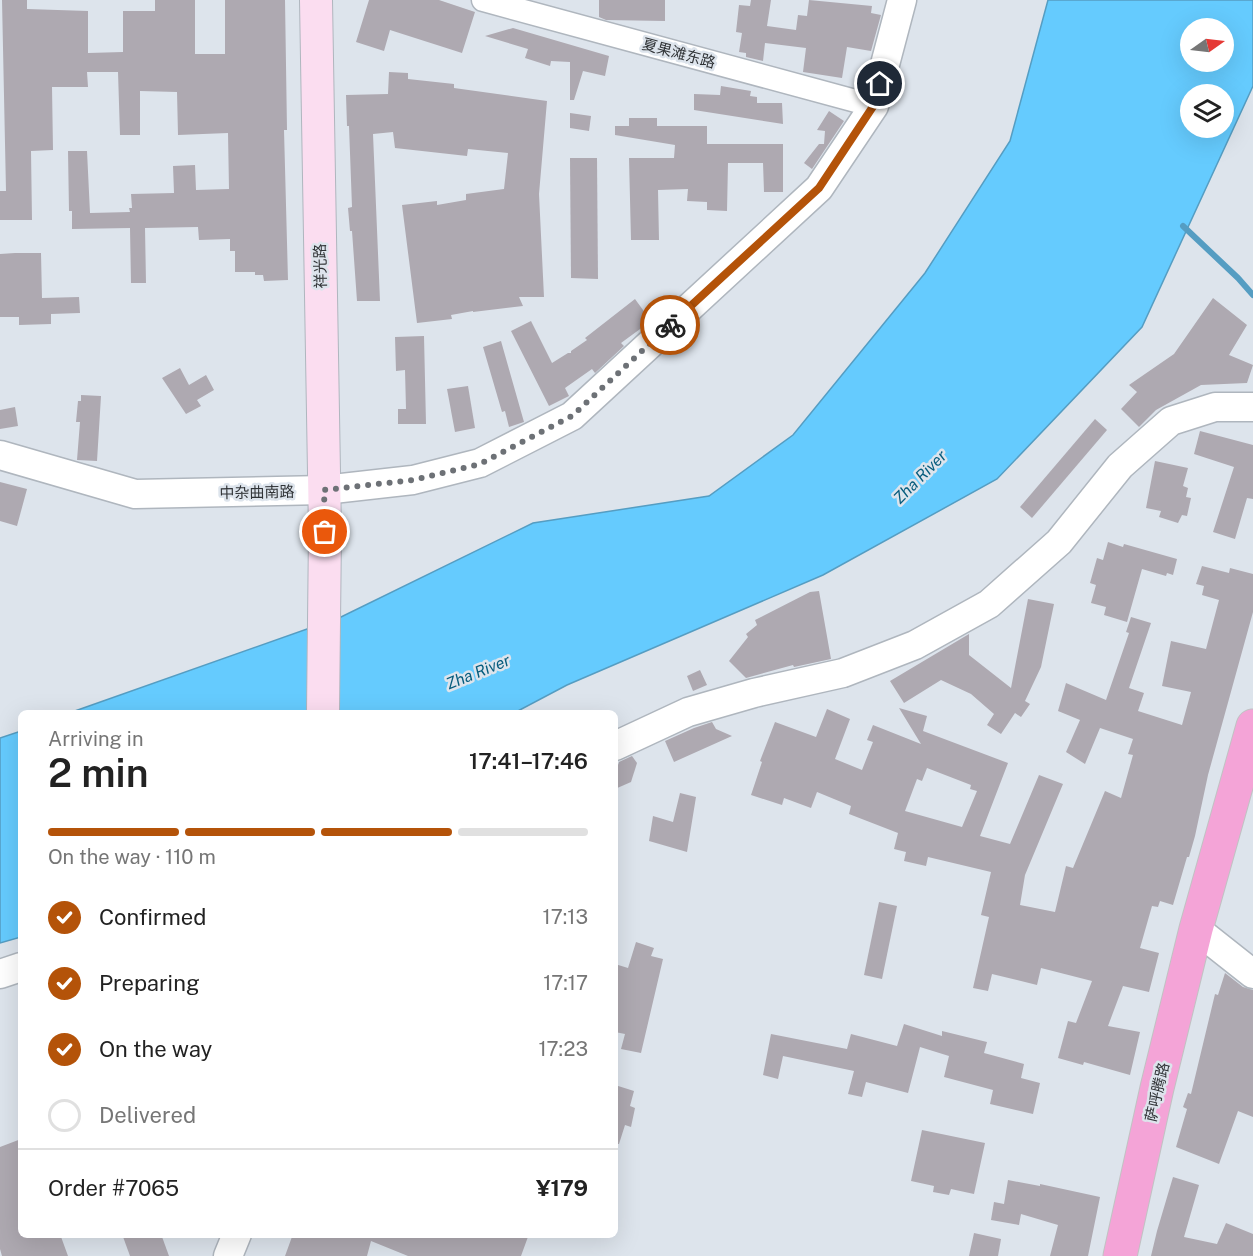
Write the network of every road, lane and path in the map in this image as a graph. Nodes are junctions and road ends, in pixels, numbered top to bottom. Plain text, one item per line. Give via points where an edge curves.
1 (316, 0) edge
2 (902, 0) edge
3 (491, 1) edge
4 (874, 105) junction
5 (1253, 407) edge
6 (0, 455) edge
7 (324, 490) junction
8 (323, 710) edge
9 (1253, 726) edge
10 (618, 745) edge
11 (1196, 929) junction
12 (18, 968) edge
13 (0, 974) edge
14 (1253, 974) edge
15 (235, 1238) edge
16 (228, 1256) edge
17 (1120, 1256) edge

1 - 7 main road, 祥光路
2 - 4 street, 中杂曲南路
3 - 4 street, 夏果滩东路
4 - 7 street, 中杂曲南路 via 819,188 572,416 480,464 413,480
5 - 10 street via 1215,407 1171,421 1120,466 1059,542 989,604 915,645 843,674 688,712
6 - 7 street, 中杂曲南路 via 135,494
7 - 8 main road, 祥光路
9 - 11 highway, 萨呼腾路
11 - 14 street
11 - 17 highway, 萨呼腾路
12 - 13 street
15 - 16 street

